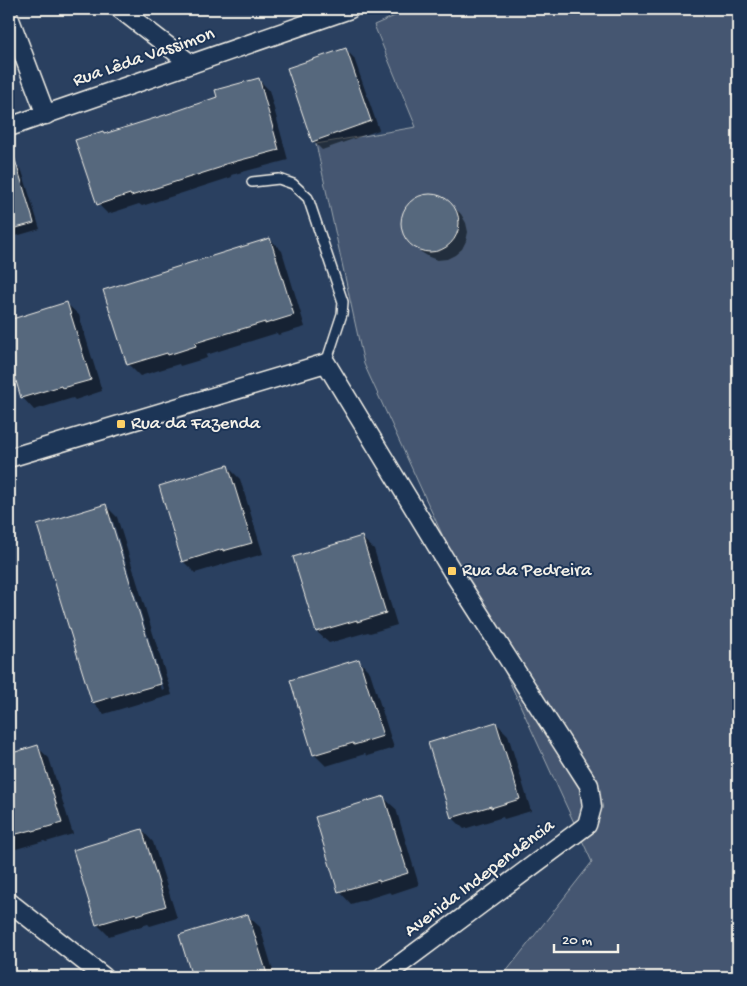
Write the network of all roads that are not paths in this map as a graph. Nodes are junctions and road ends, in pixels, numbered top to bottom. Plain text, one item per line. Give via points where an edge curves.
1 (120, 9) edge
2 (350, 9) edge
3 (9, 17) edge
4 (191, 64) junction
5 (46, 115) junction
6 (9, 127) edge
7 (252, 182) dead end
8 (326, 363) junction
9 (9, 458) edge
10 (9, 902) edge
11 (104, 977) edge
12 (383, 977) edge

1 - 4 street
2 - 4 street, Rua Lêda Vassimon
3 - 5 street
4 - 5 street, Rua Lêda Vassimon
5 - 6 street, Rua Lêda Vassimon
7 - 8 lane via 279,178 293,184 308,198 343,302
8 - 9 street
8 - 12 street, Avenida Independência via 452,571 589,785 592,807 587,825
10 - 11 street

